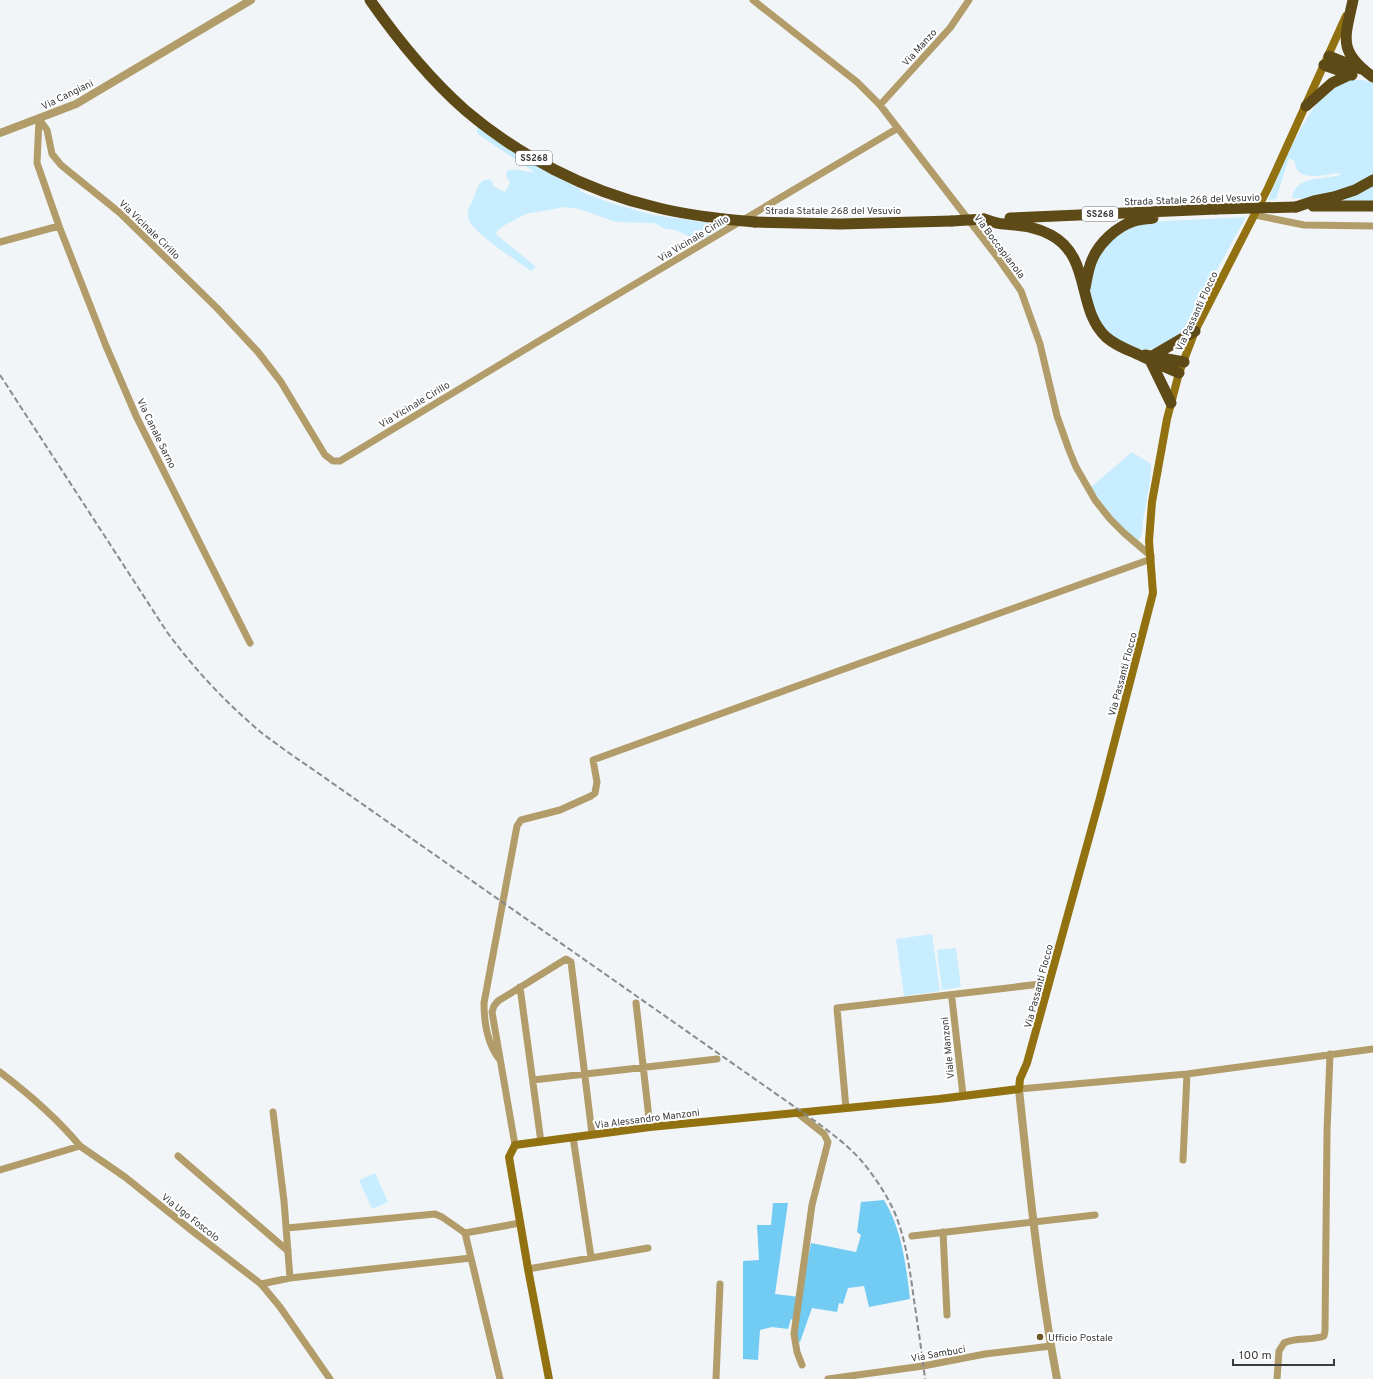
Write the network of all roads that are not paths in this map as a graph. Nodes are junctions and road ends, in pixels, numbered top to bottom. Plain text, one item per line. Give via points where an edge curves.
1 (251, 0) edge
2 (370, 0) edge
3 (753, 0) edge
4 (969, 0) edge
5 (1353, 0) edge
6 (1327, 60) junction
7 (1363, 70) junction
8 (1349, 75) junction
9 (1373, 77) edge
10 (880, 105) junction
11 (1306, 106) junction
12 (39, 119) junction
13 (898, 128) junction
14 (0, 133) edge
15 (1373, 180) edge
16 (1373, 206) edge
17 (1296, 207) junction
18 (1216, 209) junction
19 (1255, 215) junction
20 (984, 219) junction
21 (59, 226) junction
22 (1373, 226) edge
23 (0, 242) edge
24 (1085, 290) junction
25 (1195, 332) junction
26 (1153, 359) junction
27 (1184, 362) junction
28 (1179, 373) junction
29 (1171, 403) junction
30 (1151, 558) junction
31 (250, 643) dead end
32 (1049, 983) junction
33 (520, 987) junction
34 (952, 999) dead end
35 (636, 1003) dead end
36 (1373, 1049) edge
37 (1330, 1054) junction
38 (716, 1059) dead end
39 (500, 1060) junction
40 (642, 1067) junction
41 (0, 1072) edge
42 (585, 1074) junction
43 (1187, 1074) junction
44 (533, 1080) junction
45 (1019, 1089) junction
46 (963, 1095) junction
47 (846, 1108) junction
48 (273, 1112) dead end
49 (796, 1112) junction
50 (650, 1127) junction
51 (592, 1134) junction
52 (573, 1137) junction
53 (542, 1142) junction
54 (80, 1146) junction
55 (515, 1146) junction
56 (178, 1156) dead end
57 (1183, 1160) dead end
58 (0, 1170) edge
59 (1095, 1215) dead end
60 (1033, 1222) junction
61 (520, 1223) junction
62 (287, 1228) junction
63 (944, 1232) junction
64 (465, 1233) junction
65 (912, 1236) dead end
66 (648, 1248) dead end
67 (288, 1251) junction
68 (591, 1257) junction
69 (471, 1258) junction
70 (528, 1269) junction
71 (290, 1278) junction
72 (261, 1284) junction
73 (720, 1284) dead end
74 (947, 1315) dead end
75 (1051, 1346) junction
76 (802, 1365) dead end
77 (330, 1379) edge
78 (500, 1379) edge
79 (549, 1379) edge
80 (716, 1379) edge
81 (828, 1379) edge
82 (1057, 1379) edge
83 (1277, 1379) edge

1 - 12 street, Via Cangiani via 76,104
2 - 20 highway, Strada Statale 268 del Vesuvio / SS268, bridge via 426,71 466,110 508,143 594,188 628,200 685,214 754,222 847,224
3 - 10 street, Via Boccapianola via 857,82
4 - 10 street, Via Manzo via 950,28
5 - 6 main road, Via Passanti Flocco
5 - 7 highway via 1345,38 1346,46 1352,58
6 - 7 highway
6 - 8 highway
6 - 11 main road, Via Passanti Flocco
7 - 9 highway
8 - 9 highway
8 - 11 highway via 1332,83
10 - 13 street, Via Boccapianola
11 - 19 main road, Via Passanti Flocco
12 - 13 street, Via Vicinale Cirillo via 47,130 52,154 61,165 120,213 258,352 281,382 325,455 333,461 340,460
12 - 14 street
12 - 21 street, Via Cangiani via 37,163
13 - 30 street, Via Boccapianola via 1021,291 1040,344 1057,416 1076,467 1110,519
15 - 17 highway via 1355,190
16 - 17 highway, Strada Statale 268 del Vesuvio / SS268
17 - 18 highway, Strada Statale 268 del Vesuvio / SS268, bridge
18 - 20 highway, Strada Statale 268 del Vesuvio / SS268
18 - 24 highway via 1187,216 1134,221 1121,227 1110,235 1092,260
19 - 22 street via 1304,225
19 - 25 main road, Via Passanti Flocco
20 - 24 highway via 1035,228 1052,235 1066,247 1076,262
21 - 23 street
21 - 31 street, Via Canale Sarno via 137,418
24 - 26 highway via 1090,311 1105,336 1136,354
25 - 26 highway
25 - 27 main road, Via Passanti Flocco
26 - 27 highway
26 - 28 highway
26 - 29 highway
27 - 28 main road, Via Passanti Flocco
28 - 29 main road, Via Passanti Flocco
29 - 30 main road, Via Passanti Flocco via 1152,502 1149,540
30 - 32 main road, Via Passanti Flocco via 1153,593
30 - 39 street via 593,760 596,793 560,810 521,820 517,826 484,1003 489,1038 494,1053
32 - 45 main road, Via Passanti Flocco
32 - 47 street via 836,1008
33 - 39 street via 498,1001 492,1012
33 - 42 street via 566,959 572,962
33 - 44 street
34 - 46 street, Viale Manzoni
35 - 40 street
36 - 37 street
37 - 43 street
37 - 83 street via 1325,1331 1324,1336 1284,1342 1279,1351
38 - 40 street
39 - 55 street
40 - 42 street
40 - 50 street
41 - 54 street, Via Ugo Foscolo via 23,1089
42 - 44 street
42 - 51 street
43 - 45 street
43 - 57 street
44 - 53 street
45 - 46 main road, Via Alessandro Manzoni
45 - 60 street, Via Passanti Flocco
46 - 47 main road, Via Alessandro Manzoni
47 - 49 main road, Via Alessandro Manzoni
48 - 62 street
49 - 50 main road, Via Alessandro Manzoni
49 - 76 street via 824,1134 828,1142 812,1205 794,1334
50 - 51 main road, Via Alessandro Manzoni
51 - 52 main road, Via Alessandro Manzoni
52 - 53 main road, Via Alessandro Manzoni
52 - 68 street
53 - 55 main road, Via Alessandro Manzoni
54 - 58 street
54 - 72 street, Via Ugo Foscolo via 125,1177
55 - 61 main road via 509,1157
56 - 67 street
59 - 60 street
60 - 63 street
60 - 75 street, Via Passanti Flocco
61 - 64 street
61 - 70 main road
62 - 64 street via 435,1214
62 - 67 street
63 - 65 street
63 - 74 street
64 - 69 street
66 - 68 street
67 - 71 street
68 - 70 street
69 - 71 street
69 - 78 street
70 - 79 main road
71 - 72 street
72 - 77 street, Via Ugo Foscolo
73 - 80 street
75 - 81 street, Via Sambuci
75 - 82 street, Via Passanti Flocco

